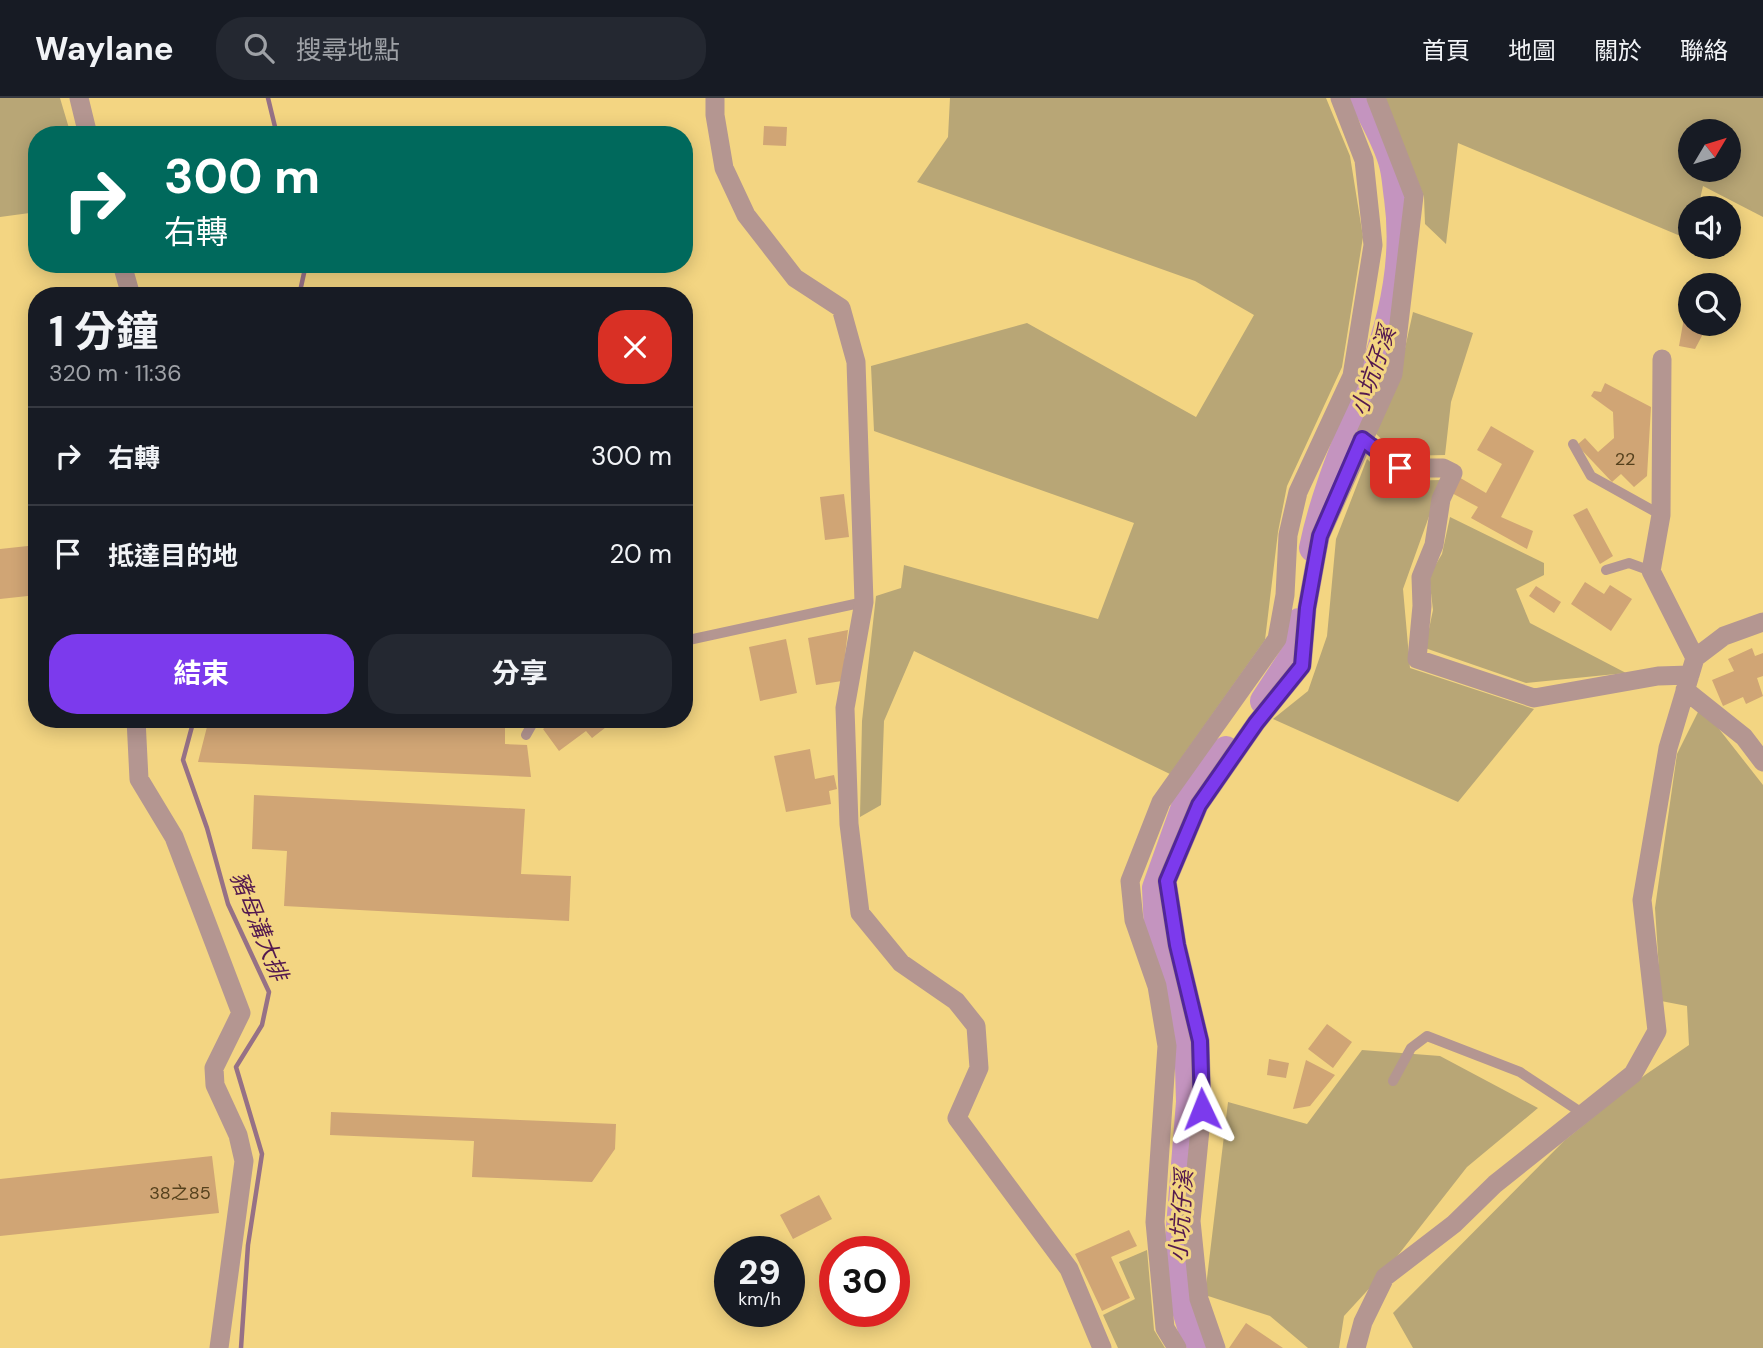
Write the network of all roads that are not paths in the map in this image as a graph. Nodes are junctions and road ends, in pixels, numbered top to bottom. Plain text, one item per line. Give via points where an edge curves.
1 (79, 98) edge
2 (715, 98) edge
3 (1340, 98) edge
4 (1376, 98) edge
5 (86, 126) edge
6 (1662, 359) dead end
7 (1362, 439) junction
8 (1573, 444) dead end
9 (1661, 515) junction
10 (1606, 570) dead end
11 (1651, 571) junction
12 (864, 602) junction
13 (1763, 622) edge
14 (693, 639) edge
15 (1690, 674) junction
16 (136, 728) edge
17 (530, 728) edge
18 (526, 735) dead end
19 (1763, 762) edge
20 (1393, 1081) dead end
21 (1582, 1113) junction
22 (219, 1348) edge
23 (1102, 1348) edge
24 (1177, 1348) edge
25 (1216, 1348) edge
26 (1356, 1348) edge

1 - 5 street
2 - 12 street via 724,168 746,215 794,278 841,308 856,362
3 - 24 street via 1364,160 1373,245 1352,376 1298,492 1288,535 1277,639 1161,802 1130,881 1134,920 1157,986 1167,1046 1155,1222 1165,1328
4 - 7 street via 1414,196 1392,374
6 - 9 street
7 - 15 street via 1400,468 1443,468 1453,473 1441,499 1434,545 1421,577 1417,659 1534,698
7 - 25 street via 1320,536 1302,666 1199,805 1167,881 1200,1041 1202,1109 1191,1221 1199,1299
8 - 9 lane via 1591,476
9 - 11 street
10 - 11 lane via 1629,563
11 - 15 street
12 - 14 lane
12 - 23 street via 845,708 849,824 860,913 901,963 956,1001 976,1026 979,1068 957,1118 1069,1269
13 - 15 street via 1724,636
15 - 19 street
15 - 21 street via 1668,748 1642,900 1657,1031 1633,1074
16 - 22 street via 139,779 174,836 241,1013 214,1068 215,1085 238,1135 244,1161
17 - 18 lane
20 - 21 lane via 1411,1048 1427,1037 1520,1072
21 - 26 street via 1385,1277

